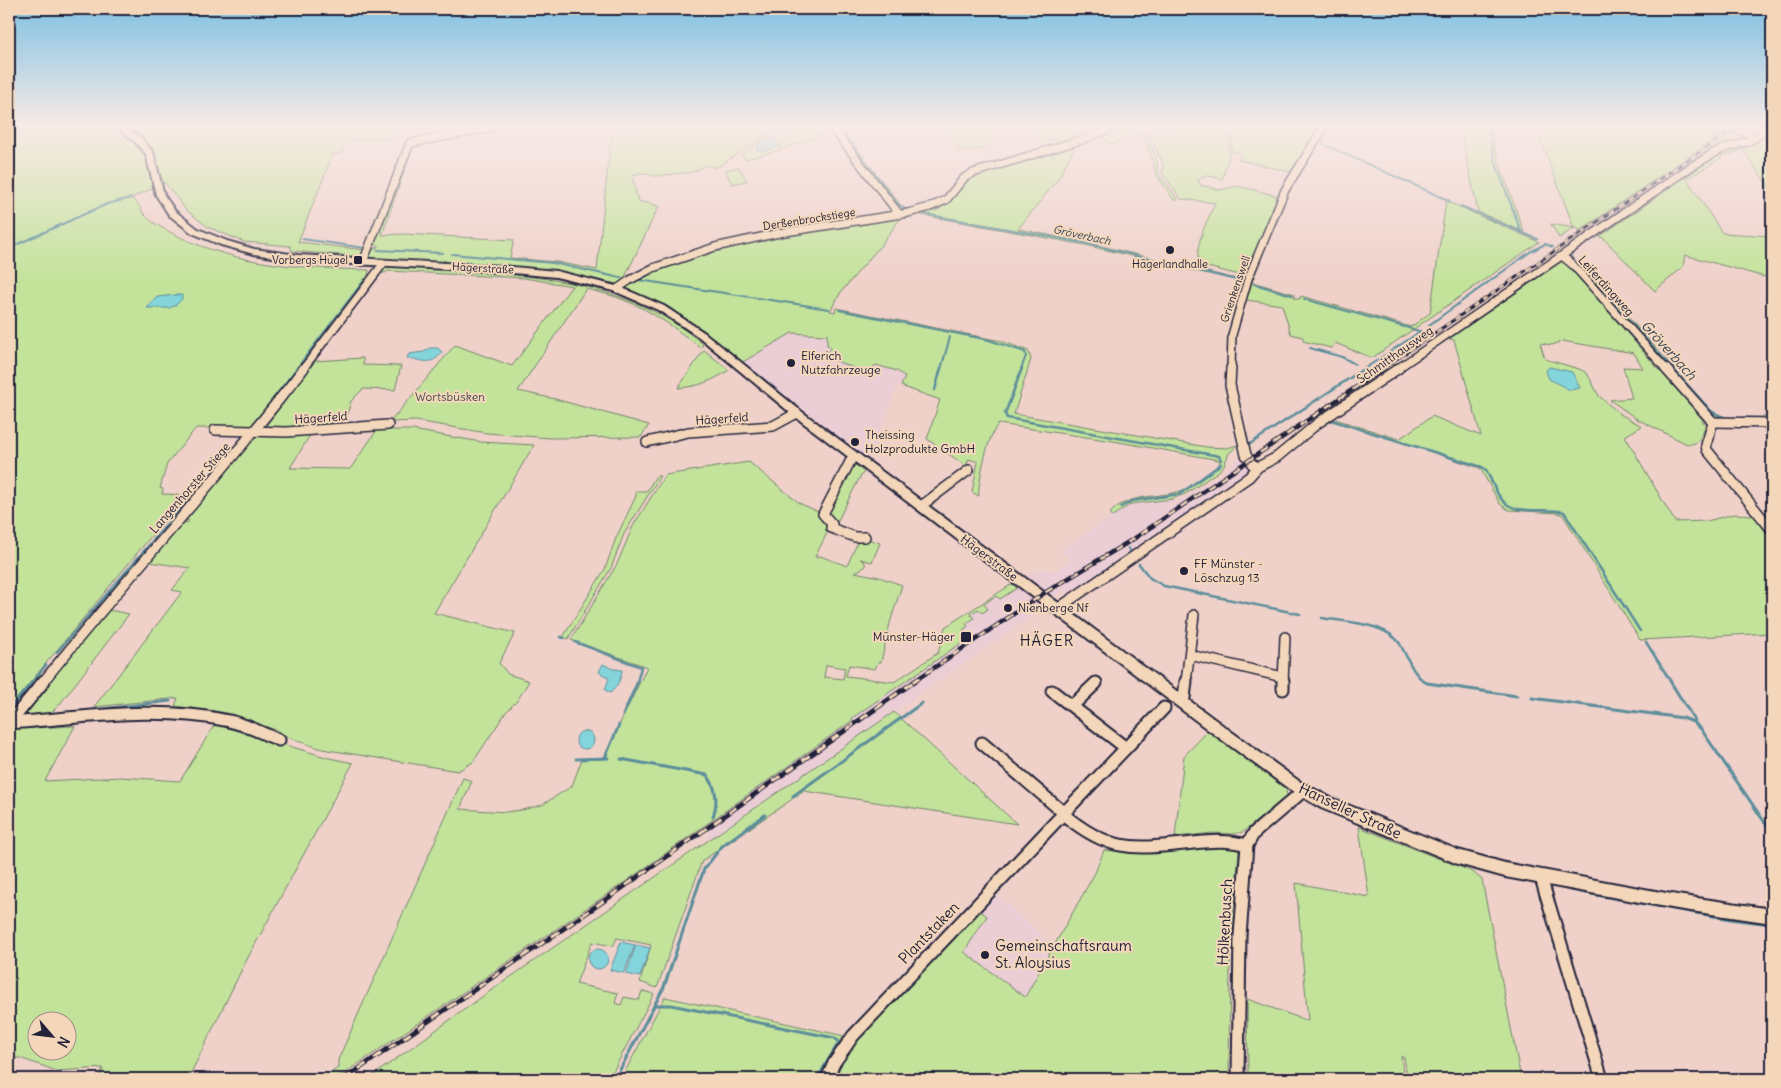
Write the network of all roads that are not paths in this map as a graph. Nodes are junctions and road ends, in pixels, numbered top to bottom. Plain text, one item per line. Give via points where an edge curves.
1 (157, 178) edge
2 (396, 178) edge
3 (871, 178) edge
4 (964, 178) edge
5 (1293, 178) edge
6 (1677, 178) edge
7 (899, 214) junction
8 (1562, 256) junction
9 (363, 262) junction
10 (384, 264) junction
11 (617, 289) junction
12 (796, 413) junction
13 (1713, 422) junction
14 (1772, 424) edge
15 (388, 425) dead end
16 (215, 430) dead end
17 (255, 432) junction
18 (647, 442) dead end
19 (853, 456) junction
20 (1258, 467) junction
21 (969, 470) dead end
22 (920, 506) junction
23 (1772, 530) edge
24 (865, 537) dead end
25 (1057, 609) junction
26 (1194, 615) dead end
27 (1285, 637) dead end
28 (1190, 655) junction
29 (1283, 677) junction
30 (1096, 683) dead end
31 (1283, 689) dead end
32 (1052, 691) dead end
33 (1181, 702) junction
34 (1072, 706) junction
35 (1164, 708) dead end
36 (10, 721) edge
37 (279, 740) dead end
38 (982, 742) dead end
39 (1126, 748) junction
40 (1303, 791) junction
41 (1063, 814) junction
42 (1247, 845) junction
43 (1541, 878) junction
44 (1772, 916) edge
45 (827, 1079) edge
46 (1238, 1079) edge
47 (1602, 1079) edge

1 - 9 main road, Hägerstraße via 163,201 180,220 195,231 224,243 264,253
2 - 9 street
3 - 7 street
4 - 7 street, Derßenbrockstiege via 943,201
5 - 20 street, Grienkenswell via 1248,279 1231,339 1231,390 1246,455
6 - 8 street, Schmitthausweg
7 - 11 street, Derßenbrockstiege via 745,240 692,253 627,280
8 - 13 street, Leiferdingweg
8 - 20 street, Schmitthausweg via 1318,423 1277,457
9 - 10 main road, Hägerstraße
10 - 11 main road, Hägerstraße via 531,271
10 - 17 street, Langenhorster Stiege
11 - 12 main road, Hägerstraße via 654,304 684,322
12 - 18 street, Hägerfeld via 773,426 688,432
12 - 19 main road, Hägerstraße
13 - 14 street
13 - 23 street via 1707,450
15 - 17 street, Hägerfeld
16 - 17 street, Hägerfeld
17 - 36 street, Langenhorster Stiege
19 - 22 main road, Hägerstraße
19 - 24 street via 822,514 831,523 831,528 855,537
20 - 25 street, Schmitthausweg via 1249,477
21 - 22 street
22 - 25 main road, Hägerstraße
25 - 33 main road, Hanseller Straße
26 - 28 street
27 - 29 street
28 - 29 street
28 - 33 street
29 - 31 street
30 - 34 street
32 - 34 street
33 - 40 main road, Hanseller Straße
34 - 39 street
35 - 39 street, Plantstaken
36 - 37 street, Langenhorster Stiege via 178,713 231,721
38 - 41 street
39 - 41 street, Plantstaken
40 - 42 street via 1254,833
40 - 43 main road, Hanseller Straße via 1343,811 1458,857
41 - 42 street via 1097,839 1122,846 1228,840
41 - 45 street, Plantstaken via 853,1036
42 - 46 street, Hölkenbusch via 1240,936
43 - 44 main road, Hanseller Straße
43 - 47 street

